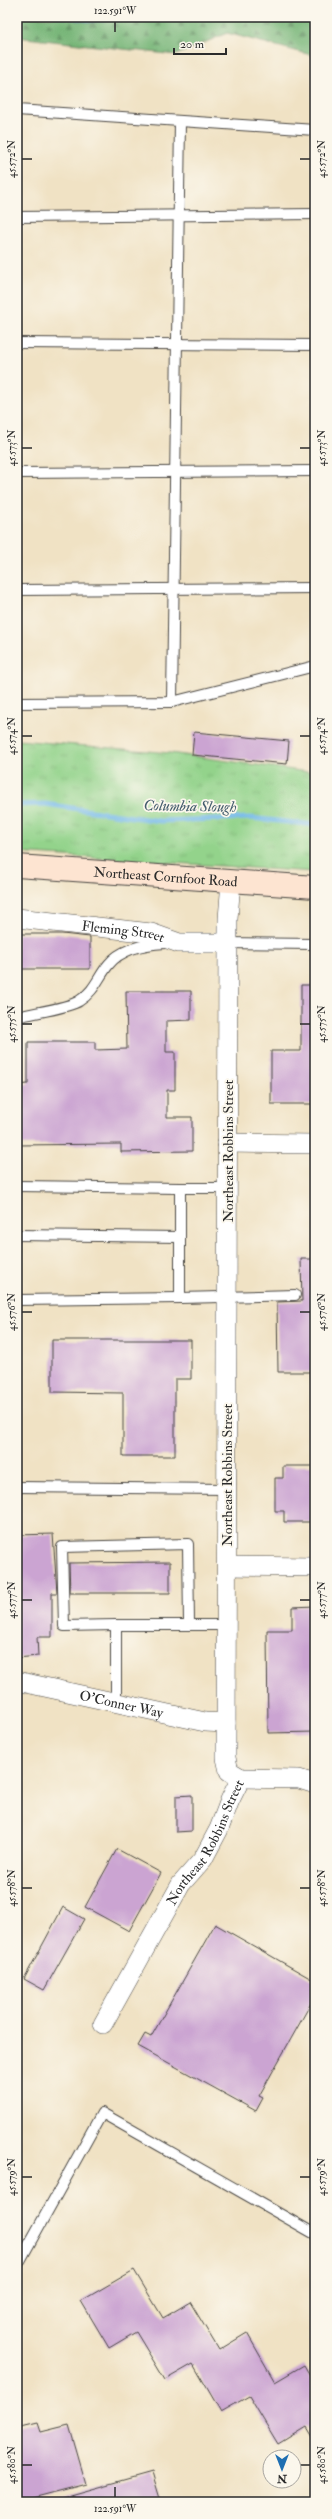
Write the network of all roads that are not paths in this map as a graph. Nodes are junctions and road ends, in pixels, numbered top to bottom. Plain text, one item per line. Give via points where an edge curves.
1 (17, 110) edge
2 (180, 121) junction
3 (315, 130) edge
4 (315, 214) edge
5 (179, 216) junction
6 (17, 217) edge
7 (17, 343) edge
8 (177, 345) junction
9 (315, 346) edge
10 (315, 471) edge
11 (175, 472) junction
12 (17, 473) edge
13 (315, 588) edge
14 (173, 589) junction
15 (17, 590) edge
16 (315, 666) edge
17 (172, 702) junction
18 (17, 703) edge
19 (17, 866) edge
20 (231, 881) junction
21 (315, 887) edge
22 (17, 918) edge
23 (179, 943) junction
24 (228, 943) junction
25 (315, 944) edge
26 (17, 1017) edge
27 (227, 1143) junction
28 (315, 1144) edge
29 (17, 1186) edge
30 (180, 1188) junction
31 (227, 1188) junction
32 (17, 1235) edge
33 (180, 1237) junction
34 (295, 1295) dead end
35 (180, 1298) junction
36 (227, 1298) junction
37 (17, 1300) edge
38 (17, 1487) edge
39 (227, 1489) junction
40 (227, 1566) junction
41 (315, 1566) edge
42 (189, 1624) junction
43 (116, 1625) junction
44 (226, 1625) junction
45 (17, 1681) edge
46 (116, 1704) junction
47 (226, 1723) junction
48 (241, 1778) junction
49 (315, 1784) edge
50 (103, 2024) dead end
51 (315, 2234) edge
52 (17, 2266) edge

1 - 2 lane
2 - 3 lane
2 - 5 lane
4 - 5 lane
5 - 6 lane
5 - 8 lane
7 - 8 lane
8 - 9 lane
8 - 11 lane
10 - 11 lane
11 - 12 lane
11 - 14 lane
13 - 14 lane
14 - 15 lane
14 - 17 lane
16 - 17 lane
17 - 18 lane
19 - 20 street, Northeast Cornfoot Road
20 - 21 street, Northeast Cornfoot Road
20 - 24 street, Northeast Robbins Street
22 - 23 street, Fleming Street via 151,933
23 - 24 street, Fleming Street
23 - 26 lane via 151,944 131,949 110,963 95,988 78,1002
24 - 25 lane
24 - 27 street, Northeast Robbins Street
27 - 28 street
27 - 31 street, Northeast Robbins Street
29 - 30 lane
30 - 31 lane
30 - 33 lane
31 - 36 street, Northeast Robbins Street
32 - 33 lane
33 - 35 lane
34 - 36 lane
35 - 36 lane
35 - 37 lane
36 - 39 street, Northeast Robbins Street
38 - 39 lane
39 - 40 street, Northeast Robbins Street
40 - 41 street
40 - 44 street, Northeast Robbins Street
42 - 43 lane
42 - 43 lane via 188,1544 62,1547 64,1626
42 - 44 lane
43 - 46 lane
44 - 47 street, Northeast Robbins Street
45 - 46 street, O'Conner Way
46 - 47 street, O'Conner Way via 205,1722
47 - 48 street, Northeast Robbins Street via 226,1758 229,1771
48 - 49 street via 299,1780
48 - 50 street, Northeast Robbins Street via 219,1829 206,1852 181,1884
51 - 52 lane via 102,2113

